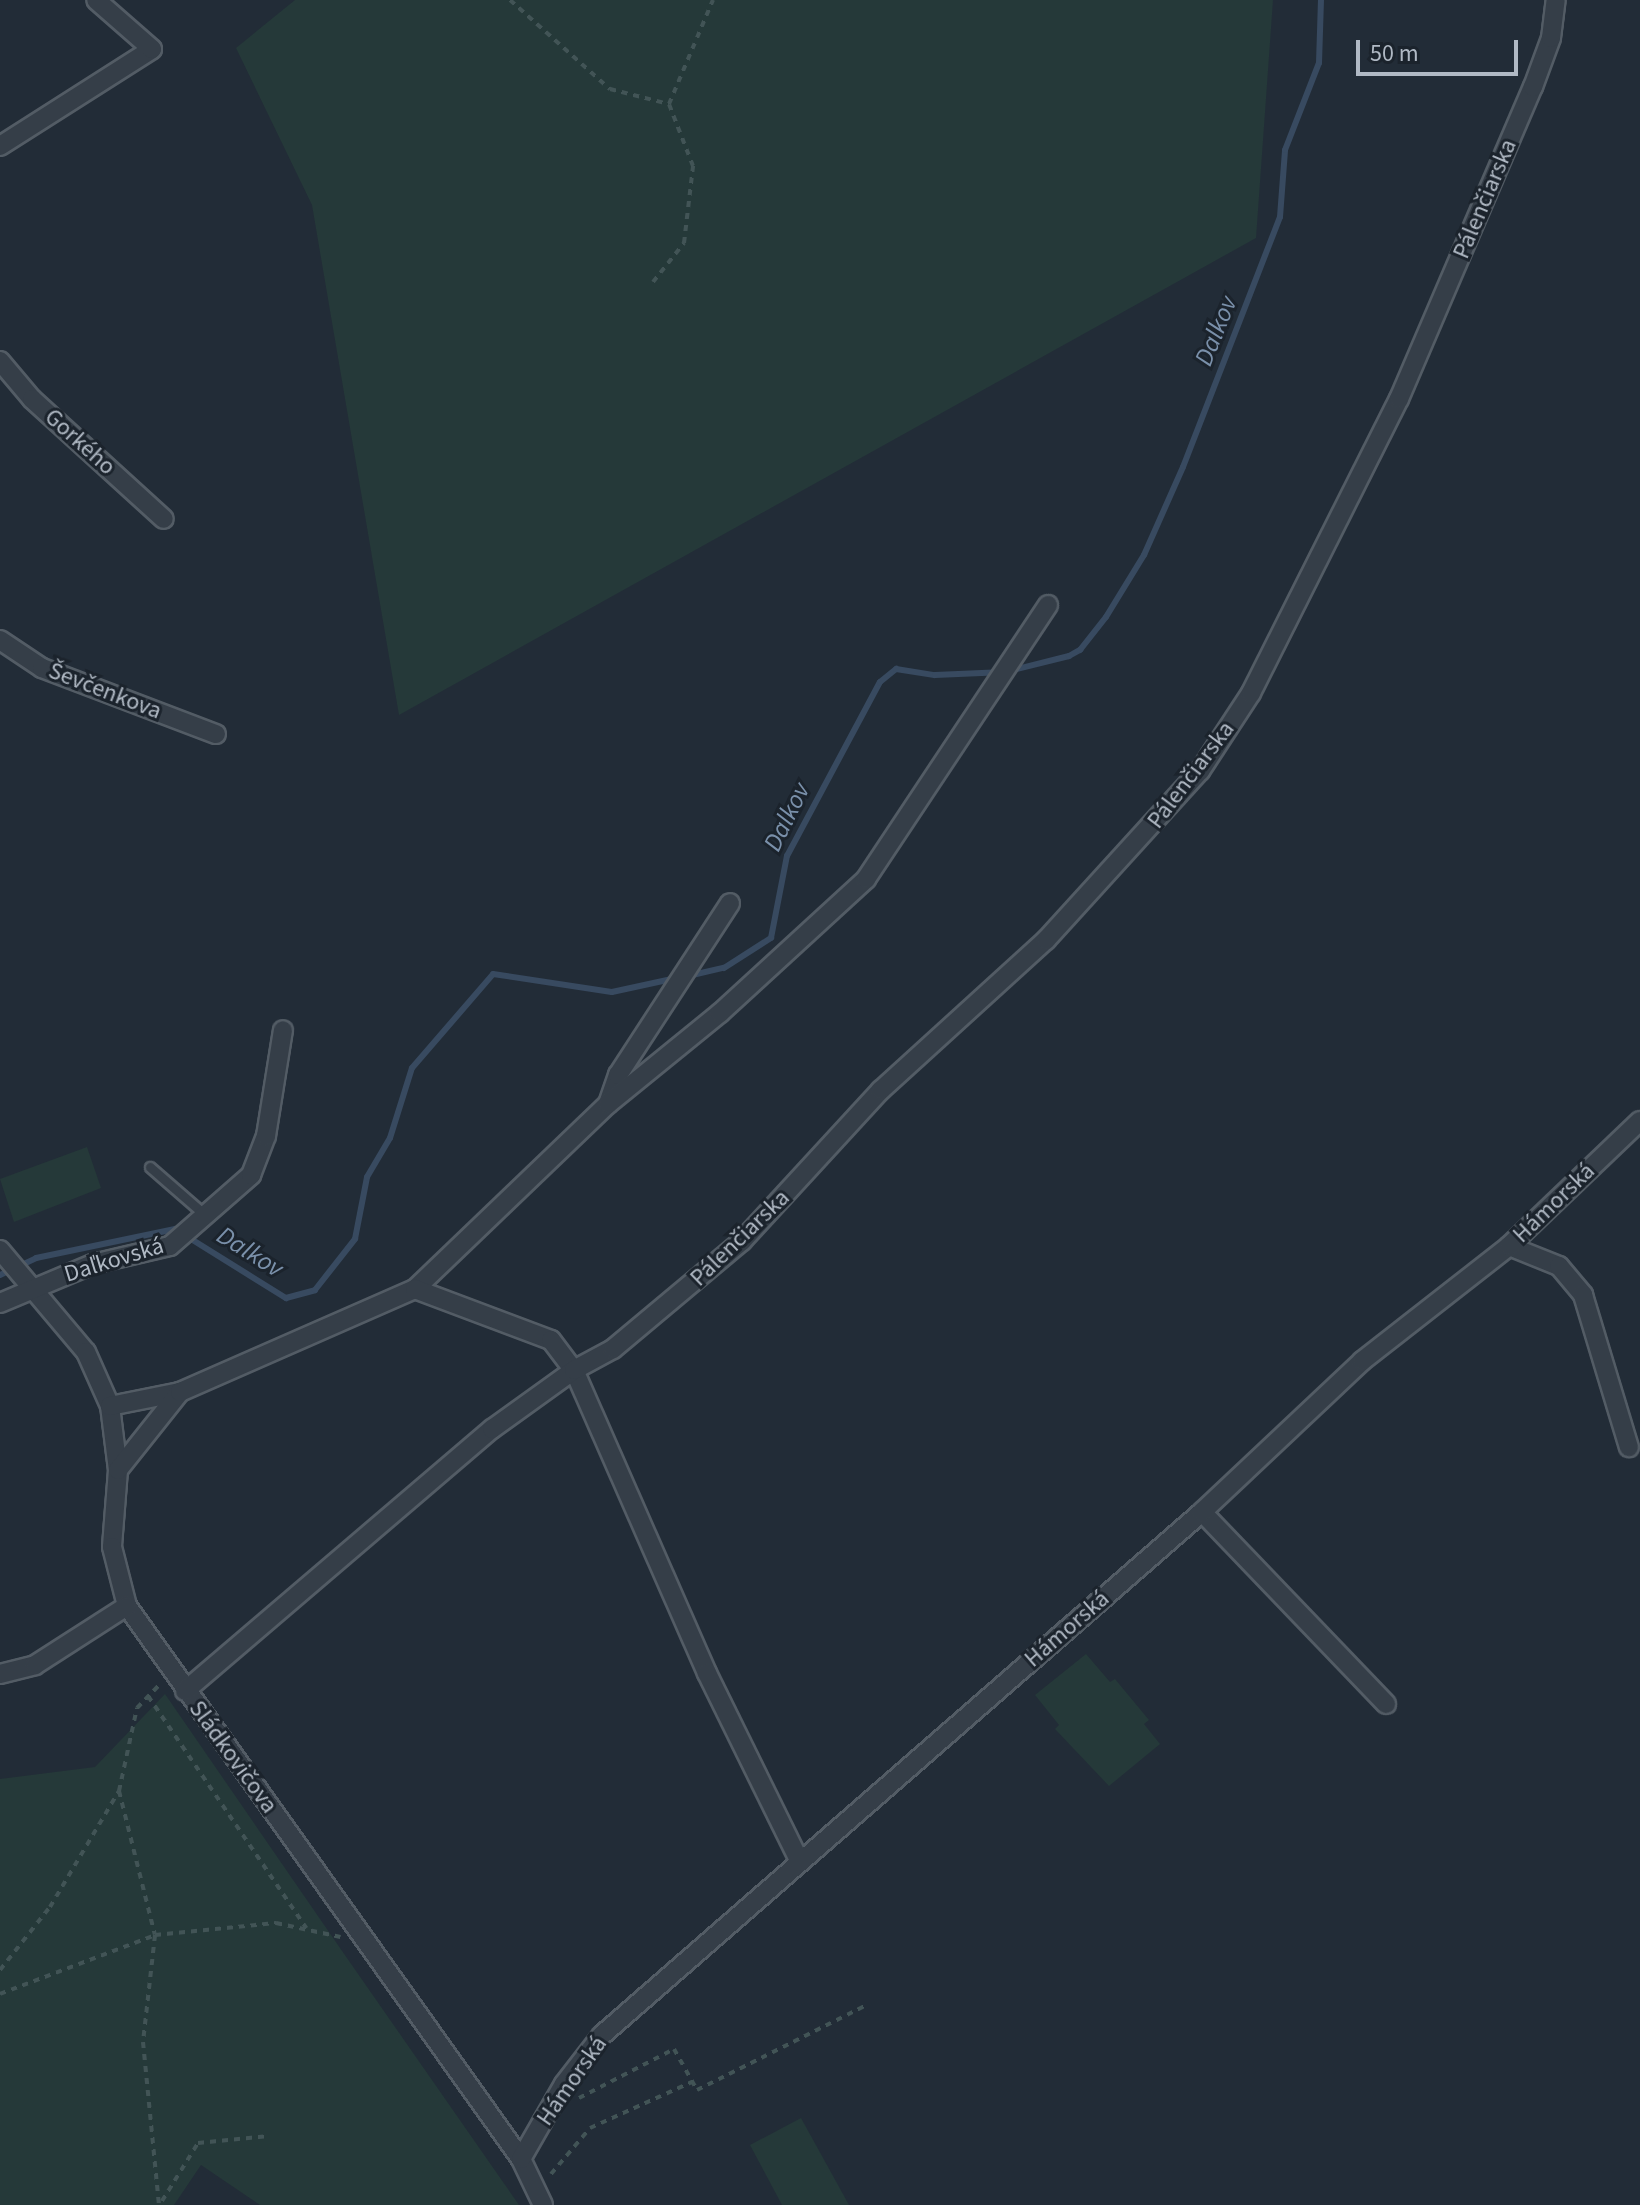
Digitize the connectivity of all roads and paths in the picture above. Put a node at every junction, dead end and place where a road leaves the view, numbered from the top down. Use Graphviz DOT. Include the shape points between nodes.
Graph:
graph roads {
  1 [pos="96,0"];
  2 [pos="510,0"];
  3 [pos="713,0"];
  4 [pos="1556,0"];
  5 [pos="669,104"];
  6 [pos="0,146"];
  7 [pos="653,282"];
  8 [pos="0,361"];
  9 [pos="164,519"];
  10 [pos="1048,605"];
  11 [pos="0,640"];
  12 [pos="216,734"];
  13 [pos="730,903"];
  14 [pos="283,1030"];
  15 [pos="608,1104"];
  16 [pos="1640,1121"];
  17 [pos="150,1167"];
  18 [pos="199,1220"];
  19 [pos="1509,1246"];
  20 [pos="4,1256"];
  21 [pos="25,1283"];
  22 [pos="415,1289"];
  23 [pos="0,1303"];
  24 [pos="574,1370"];
  25 [pos="180,1392"];
  26 [pos="110,1406"];
  27 [pos="1629,1447"];
  28 [pos="118,1470"];
  29 [pos="1202,1512"];
  30 [pos="127,1606"];
  31 [pos="0,1674"];
  32 [pos="163,1681"];
  33 [pos="185,1691"];
  34 [pos="148,1696"];
  35 [pos="1386,1704"];
  36 [pos="119,1791"];
  37 [pos="799,1860"];
  38 [pos="308,1930"];
  39 [pos="155,1935"];
  40 [pos="342,1938"];
  41 [pos="0,1970"];
  42 [pos="0,1994"];
  43 [pos="865,2006"];
  44 [pos="692,2082"];
  45 [pos="576,2099"];
  46 [pos="269,2136"];
  47 [pos="521,2159"];
  48 [pos="545,2178"];
  49 [pos="160,2204"];
  50 [pos="543,2205"];
  1 -- 6 [label="street" via="152,49"];
  2 -- 5 [label="path" via="610,89"];
  3 -- 5 [label="path"];
  4 -- 24 [label="street, Pálenčiarska" via="1551,38 1533,87 1399,399 1251,693 1200,771 1046,940 881,1090 742,1241 613,1349"];
  5 -- 7 [label="path" via="693,166 684,243"];
  8 -- 9 [label="street, Gorkého" via="32,399"];
  10 -- 15 [label="street" via="866,879 720,1013"];
  11 -- 12 [label="street, Ševčenkova" via="42,668"];
  13 -- 15 [label="street" via="618,1075"];
  14 -- 18 [label="street, Daľkovská" via="266,1136 251,1175"];
  15 -- 22 [label="street"];
  16 -- 19 [label="street, Hámorská"];
  17 -- 18 [label="lane"];
  18 -- 21 [label="street, Daľkovská" via="174,1243"];
  19 -- 27 [label="street" via="1559,1266 1583,1295"];
  19 -- 29 [label="street, Hámorská" via="1362,1361"];
  20 -- 21 [label="street, Sládkovičova"];
  21 -- 23 [label="street, Daľkovská"];
  21 -- 26 [label="street, Sládkovičova" via="86,1352"];
  22 -- 24 [label="street" via="551,1340"];
  22 -- 25 [label="street"];
  24 -- 33 [label="street, Pálenčiarska" via="395,1508"];
  24 -- 37 [label="street" via="707,1673"];
  25 -- 26 [label="street"];
  25 -- 28 [label="street"];
  26 -- 28 [label="street, Sládkovičova"];
  28 -- 30 [label="street, Sládkovičova" via="112,1547"];
  29 -- 35 [label="street"];
  29 -- 37 [label="street, Hámorská"];
  30 -- 31 [label="street" via="35,1665"];
  30 -- 33 [label="street, Sládkovičova"];
  32 -- 34 [label="path"];
  33 -- 47 [label="street, Sládkovičova"];
  34 -- 36 [label="path" via="137,1708"];
  34 -- 38 [label="path"];
  36 -- 39 [label="path"];
  36 -- 41 [label="path" via="50,1907"];
  37 -- 47 [label="street, Hámorská" via="602,2035 564,2084"];
  38 -- 39 [label="path" via="276,1923"];
  38 -- 40 [label="path"];
  39 -- 42 [label="path"];
  39 -- 49 [label="path" via="143,2042"];
  43 -- 44 [label="path" via="697,2090"];
  44 -- 45 [label="path" via="674,2049"];
  44 -- 48 [label="path" via="590,2128 571,2145 560,2168"];
  46 -- 49 [label="path" via="198,2143"];
  47 -- 50 [label="street, Sládkovičova"];
}
